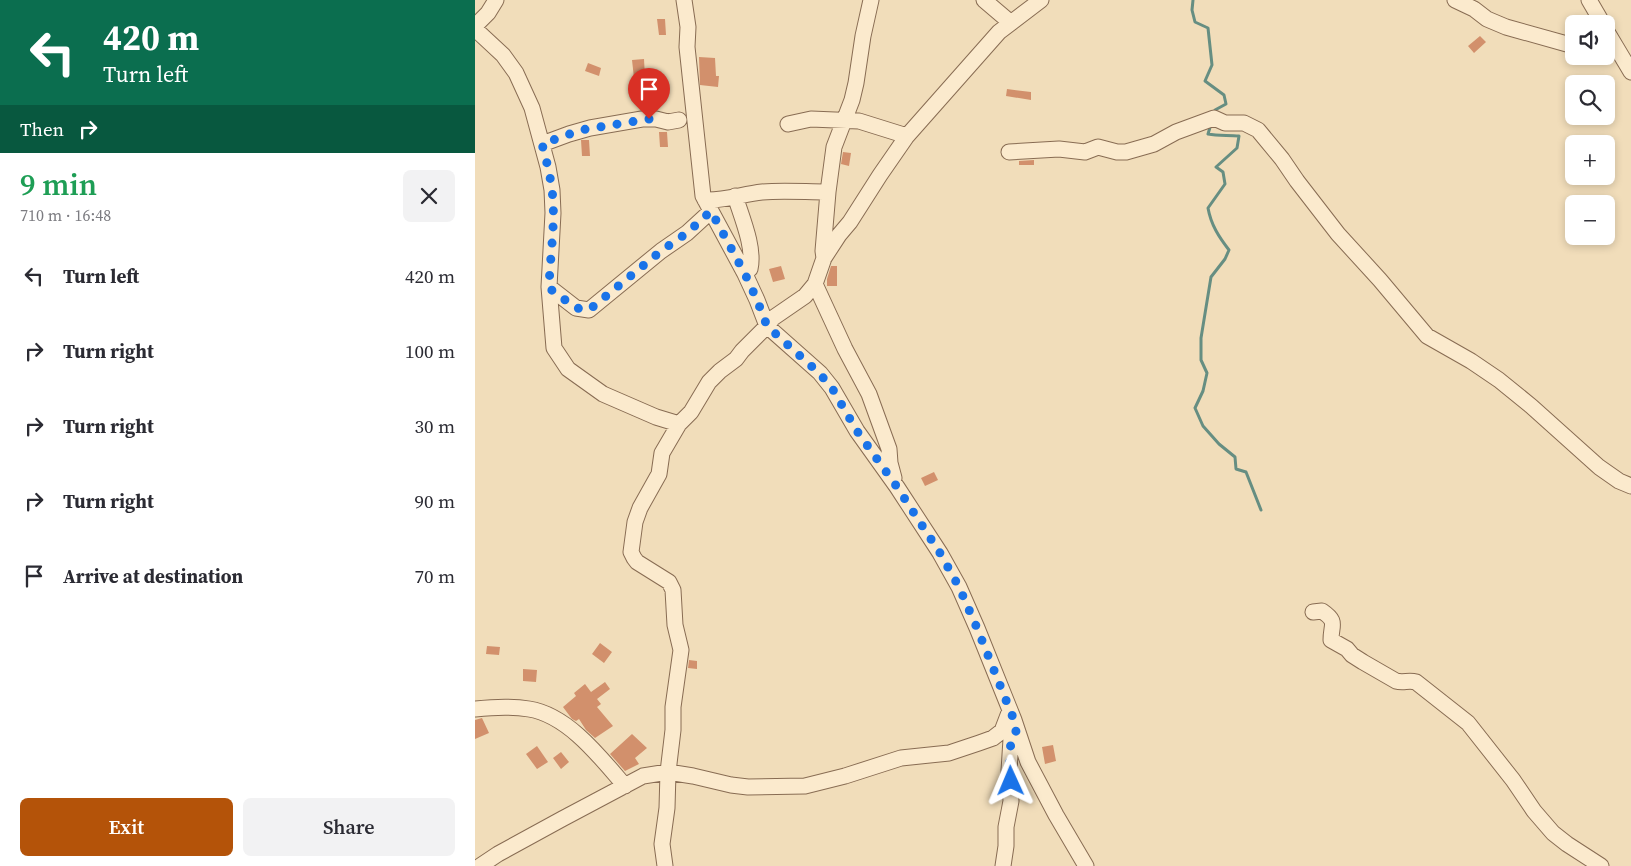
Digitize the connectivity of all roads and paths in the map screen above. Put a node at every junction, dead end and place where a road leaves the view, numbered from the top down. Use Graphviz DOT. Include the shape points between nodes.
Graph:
graph roads {
  1 [pos="496,0"];
  2 [pos="684,0"];
  3 [pos="871,0"];
  4 [pos="984,0"];
  5 [pos="1041,0"];
  6 [pos="1455,0"];
  7 [pos="1589,0"];
  8 [pos="1475,4"];
  9 [pos="1598,15"];
  10 [pos="1011,23"];
  11 [pos="475,27"];
  12 [pos="1565,43"];
  13 [pos="1615,55"];
  14 [pos="1631,72"];
  15 [pos="679,120"];
  16 [pos="843,120"];
  17 [pos="788,124"];
  18 [pos="907,136"];
  19 [pos="542,144"];
  20 [pos="1009,152"];
  21 [pos="828,192"];
  22 [pos="735,196"];
  23 [pos="708,205"];
  24 [pos="824,258"];
  25 [pos="750,270"];
  26 [pos="815,284"];
  27 [pos="549,288"];
  28 [pos="767,326"];
  29 [pos="679,424"];
  30 [pos="1631,486"];
  31 [pos="897,487"];
  32 [pos="1313,612"];
  33 [pos="475,709"];
  34 [pos="1009,710"];
  35 [pos="1016,731"];
  36 [pos="668,772"];
  37 [pos="625,786"];
  38 [pos="480,866"];
  39 [pos="665,866"];
  40 [pos="1003,866"];
  41 [pos="1086,866"];
  42 [pos="1601,866"];
  1 -- 11 [label="street"];
  2 -- 23 [label="street" via="703,196"];
  3 -- 16 [label="street" via="856,83"];
  4 -- 10 [label="street"];
  5 -- 10 [label="street"];
  6 -- 8 [label="street"];
  7 -- 9 [label="street"];
  8 -- 12 [label="street" via="1487,19"];
  10 -- 18 [label="street" via="984,47"];
  11 -- 19 [label="street" via="503,55 515,73 532,108"];
  13 -- 14 [label="street"];
  15 -- 19 [label="street" via="642,119 590,128"];
  16 -- 17 [label="street" via="811,119"];
  16 -- 18 [label="street" via="859,121"];
  16 -- 21 [label="street" via="834,147"];
  18 -- 24 [label="street"];
  19 -- 27 [label="street" via="552,190"];
  20 -- 30 [label="street" via="1052,149 1085,152 1098,148 1126,152 1154,144 1214,118 1225,123 1244,123 1258,130 1334,228 1427,336 1499,380 1599,467"];
  21 -- 22 [label="street" via="764,192"];
  21 -- 24 [label="street"];
  22 -- 23 [label="street"];
  22 -- 25 [label="street" via="751,249"];
  23 -- 27 [label="street" via="687,233 589,310 576,308"];
  23 -- 28 [label="street" via="745,274"];
  24 -- 26 [label="street"];
  26 -- 28 [label="street"];
  26 -- 31 [label="street" via="869,394 889,449"];
  27 -- 29 [label="street" via="554,348 568,369 603,394"];
  28 -- 29 [label="street" via="709,382 691,412"];
  28 -- 31 [label="street" via="832,388 857,431"];
  29 -- 36 [label="street" via="662,453 659,474 640,508 631,552 637,562 669,582 673,590 681,660 673,707"];
  31 -- 34 [label="street" via="959,587"];
  32 -- 42 [label="street" via="1323,611 1332,619 1331,640 1396,681 1416,682 1468,723 1553,833"];
  33 -- 37 [label="street" via="531,709 553,718 582,739"];
  34 -- 35 [label="street"];
  34 -- 36 [label="street" via="1002,731 993,738 949,753 901,758 805,786 749,787"];
  35 -- 40 [label="street" via="1011,739 1011,801"];
  35 -- 41 [label="street" via="1028,762"];
  36 -- 37 [label="street" via="643,776"];
  36 -- 39 [label="street" via="662,844"];
  37 -- 38 [label="street"];
}
